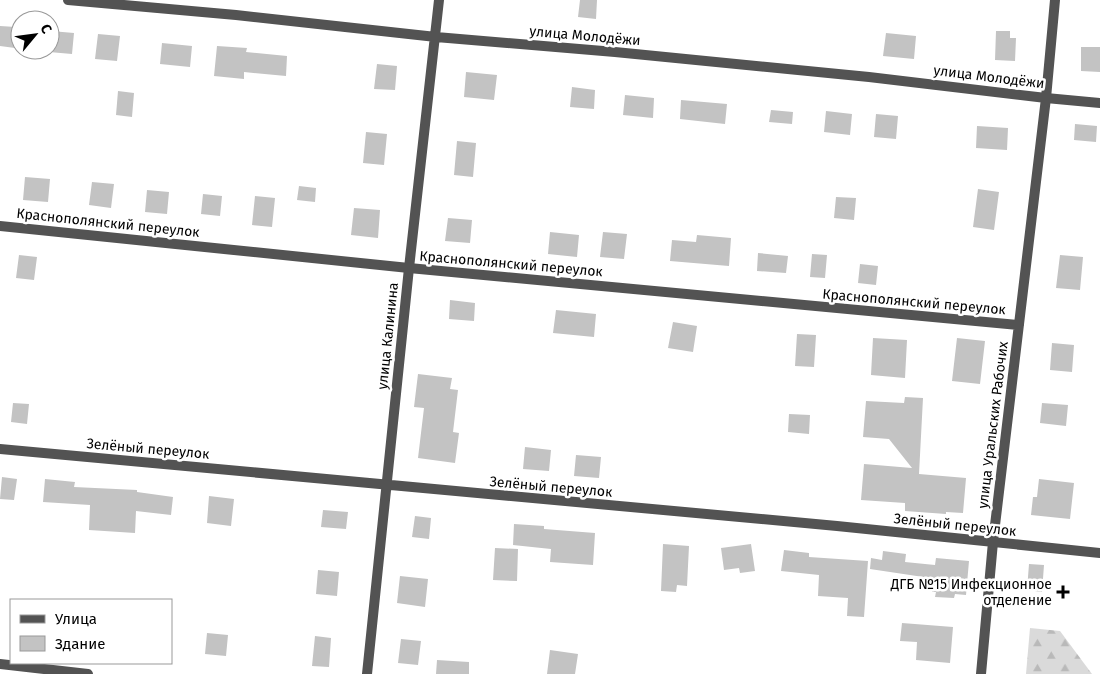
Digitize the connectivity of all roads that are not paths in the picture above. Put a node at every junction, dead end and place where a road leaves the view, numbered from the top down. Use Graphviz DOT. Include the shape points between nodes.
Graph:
graph roads {
  1 [pos="68,0"];
  2 [pos="439,0"];
  3 [pos="1054,0"];
  4 [pos="436,37"];
  5 [pos="1046,98"];
  6 [pos="1100,103"];
  7 [pos="0,226"];
  8 [pos="409,268"];
  9 [pos="1019,325"];
  10 [pos="0,449"];
  11 [pos="387,486"];
  12 [pos="993,542"];
  13 [pos="1100,553"];
  14 [pos="0,664"];
  15 [pos="88,674"];
  16 [pos="367,674"];
  17 [pos="981,674"];
  1 -- 4 [label="street, улица Молодёжи"];
  2 -- 4 [label="street, улица Калинина"];
  3 -- 5 [label="street, улица Уральских Рабочих"];
  4 -- 5 [label="street, улица Молодёжи" via="869,76"];
  4 -- 8 [label="street, улица Калинина"];
  5 -- 6 [label="street, улица Молодёжи"];
  5 -- 9 [label="street, улица Уральских Рабочих"];
  7 -- 8 [label="street, Краснополянский переулок"];
  8 -- 9 [label="street, Краснополянский переулок"];
  8 -- 11 [label="street, улица Калинина"];
  9 -- 12 [label="street, улица Уральских Рабочих"];
  10 -- 11 [label="street, Зелёный переулок"];
  11 -- 12 [label="street, Зелёный переулок"];
  11 -- 16 [label="street, улица Калинина"];
  12 -- 13 [label="street, Зелёный переулок"];
  12 -- 17 [label="street, улица Уральских Рабочих"];
  14 -- 15 [label="street"];
}
